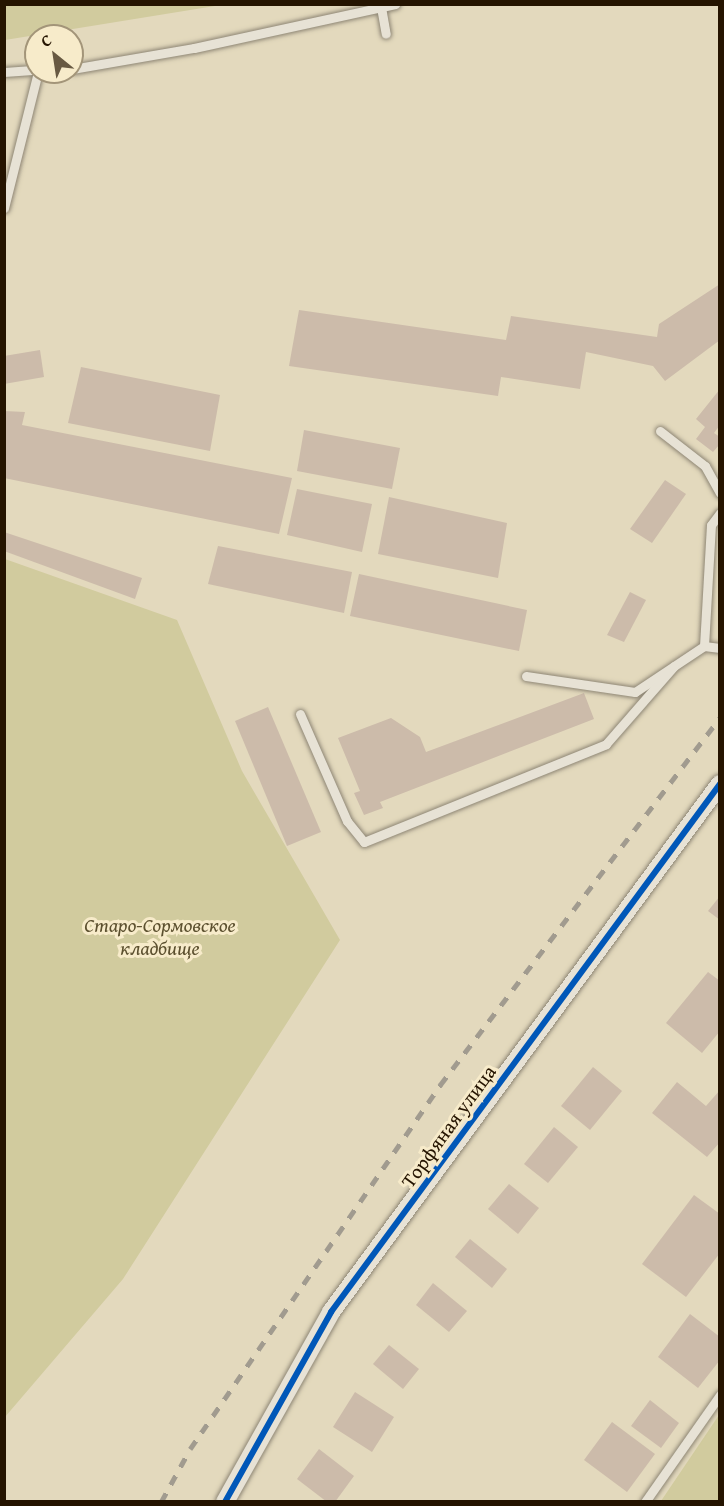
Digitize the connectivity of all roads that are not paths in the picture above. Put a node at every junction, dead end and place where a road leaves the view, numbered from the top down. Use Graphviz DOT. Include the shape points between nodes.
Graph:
graph roads {
  1 [pos="395,4"];
  2 [pos="381,8"];
  3 [pos="386,34"];
  4 [pos="84,67"];
  5 [pos="24,71"];
  6 [pos="4,72"];
  7 [pos="34,84"];
  8 [pos="4,208"];
  9 [pos="660,431"];
  10 [pos="720,493"];
  11 [pos="720,513"];
  12 [pos="704,646"];
  13 [pos="720,648"];
  14 [pos="674,666"];
  15 [pos="526,676"];
  16 [pos="300,714"];
  17 [pos="720,784"];
  18 [pos="720,1395"];
  19 [pos="225,1502"];
  20 [pos="645,1502"];
  1 -- 2 [label="lane"];
  2 -- 3 [label="lane"];
  2 -- 4 [label="lane" via="195,48"];
  5 -- 6 [label="lane"];
  7 -- 8 [label="lane"];
  9 -- 10 [label="lane" via="705,466"];
  11 -- 12 [label="lane" via="711,525"];
  12 -- 13 [label="lane"];
  12 -- 14 [label="lane"];
  14 -- 15 [label="lane" via="635,692"];
  14 -- 16 [label="lane" via="606,744 364,842 347,821"];
  17 -- 19 [label="street, Торфяная улица" via="331,1311"];
  18 -- 20 [label="lane"];
}
